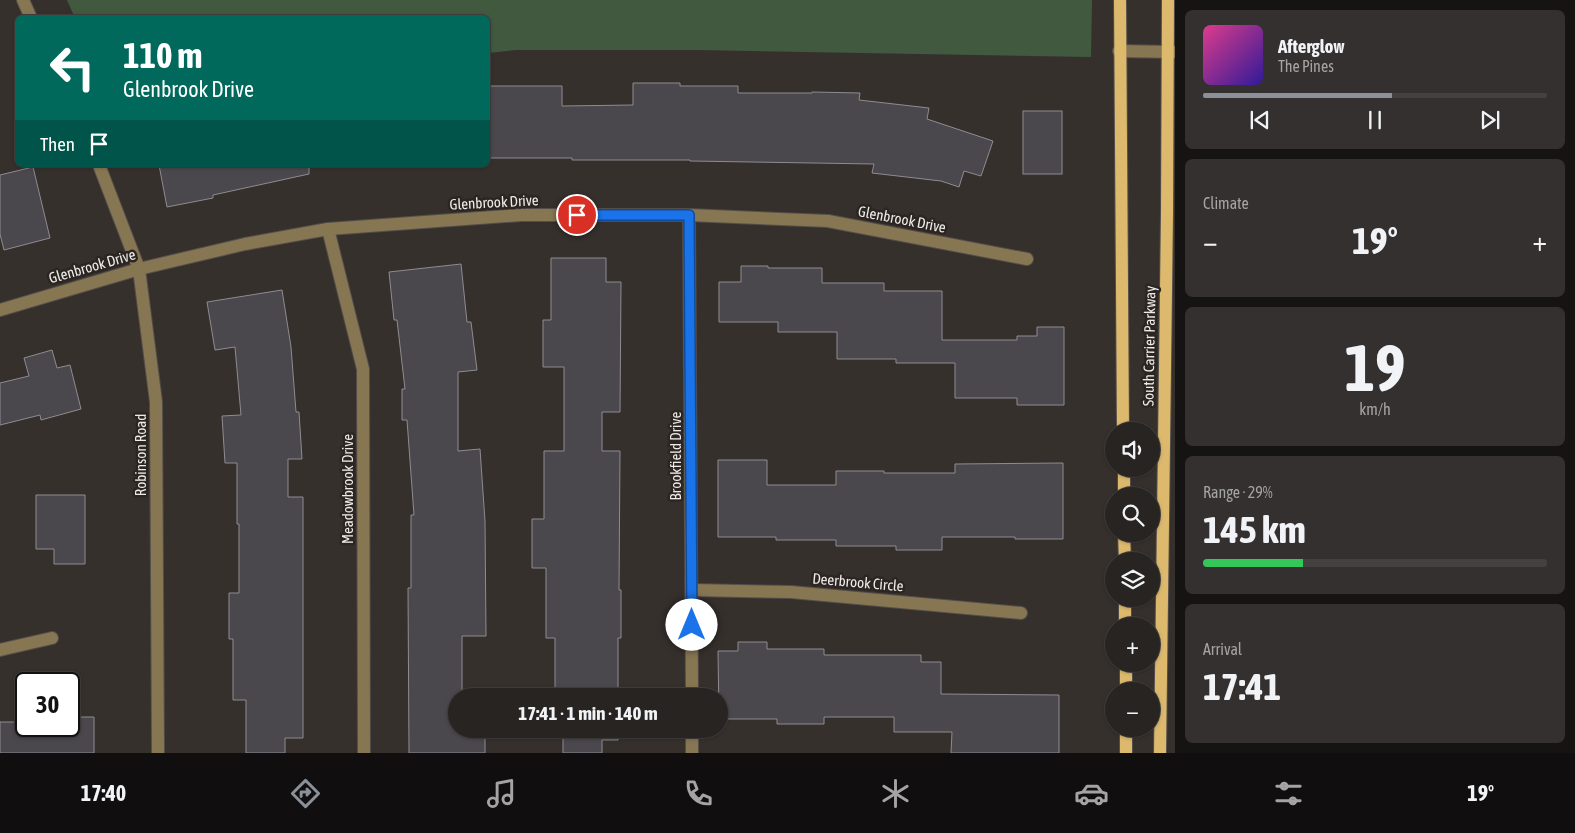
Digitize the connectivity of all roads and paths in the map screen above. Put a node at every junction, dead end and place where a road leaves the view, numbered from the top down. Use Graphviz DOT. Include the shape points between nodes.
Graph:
graph roads {
  1 [pos="23,0"];
  2 [pos="1120,0"];
  3 [pos="1168,0"];
  4 [pos="30,15"];
  5 [pos="1120,51"];
  6 [pos="1171,52"];
  7 [pos="100,167"];
  8 [pos="1171,212"];
  9 [pos="689,215"];
  10 [pos="328,229"];
  11 [pos="1027,259"];
  12 [pos="139,269"];
  13 [pos="0,310"];
  14 [pos="1123,422"];
  15 [pos="692,590"];
  16 [pos="1021,613"];
  17 [pos="52,638"];
  18 [pos="0,650"];
  19 [pos="692,688"];
  20 [pos="1126,737"];
  21 [pos="692,738"];
  22 [pos="158,753"];
  23 [pos="364,753"];
  24 [pos="692,753"];
  25 [pos="1126,753"];
  26 [pos="1160,753"];
  1 -- 4 [label="street"];
  2 -- 5 [label="main road, South Carrier Parkway"];
  3 -- 6 [label="main road, South Carrier Parkway"];
  5 -- 6 [label="street"];
  5 -- 14 [label="main road, South Carrier Parkway"];
  6 -- 8 [label="main road, South Carrier Parkway"];
  7 -- 12 [label="street, Robinson Road"];
  8 -- 26 [label="main road, South Carrier Parkway"];
  9 -- 10 [label="street, Glenbrook Drive" via="521,215"];
  9 -- 11 [label="street, Glenbrook Drive" via="828,221"];
  9 -- 15 [label="street, Brookfield Drive"];
  10 -- 12 [label="street, Glenbrook Drive" via="245,244"];
  10 -- 23 [label="street, Meadowbrook Drive" via="363,369"];
  12 -- 13 [label="street, Glenbrook Drive"];
  12 -- 22 [label="street, Robinson Road" via="156,402"];
  15 -- 16 [label="street, Deerbrook Circle" via="792,592"];
  15 -- 19 [label="street, Brookfield Drive"];
  17 -- 18 [label="street"];
  20 -- 25 [label="main road"];
  21 -- 24 [label="street"];
}
